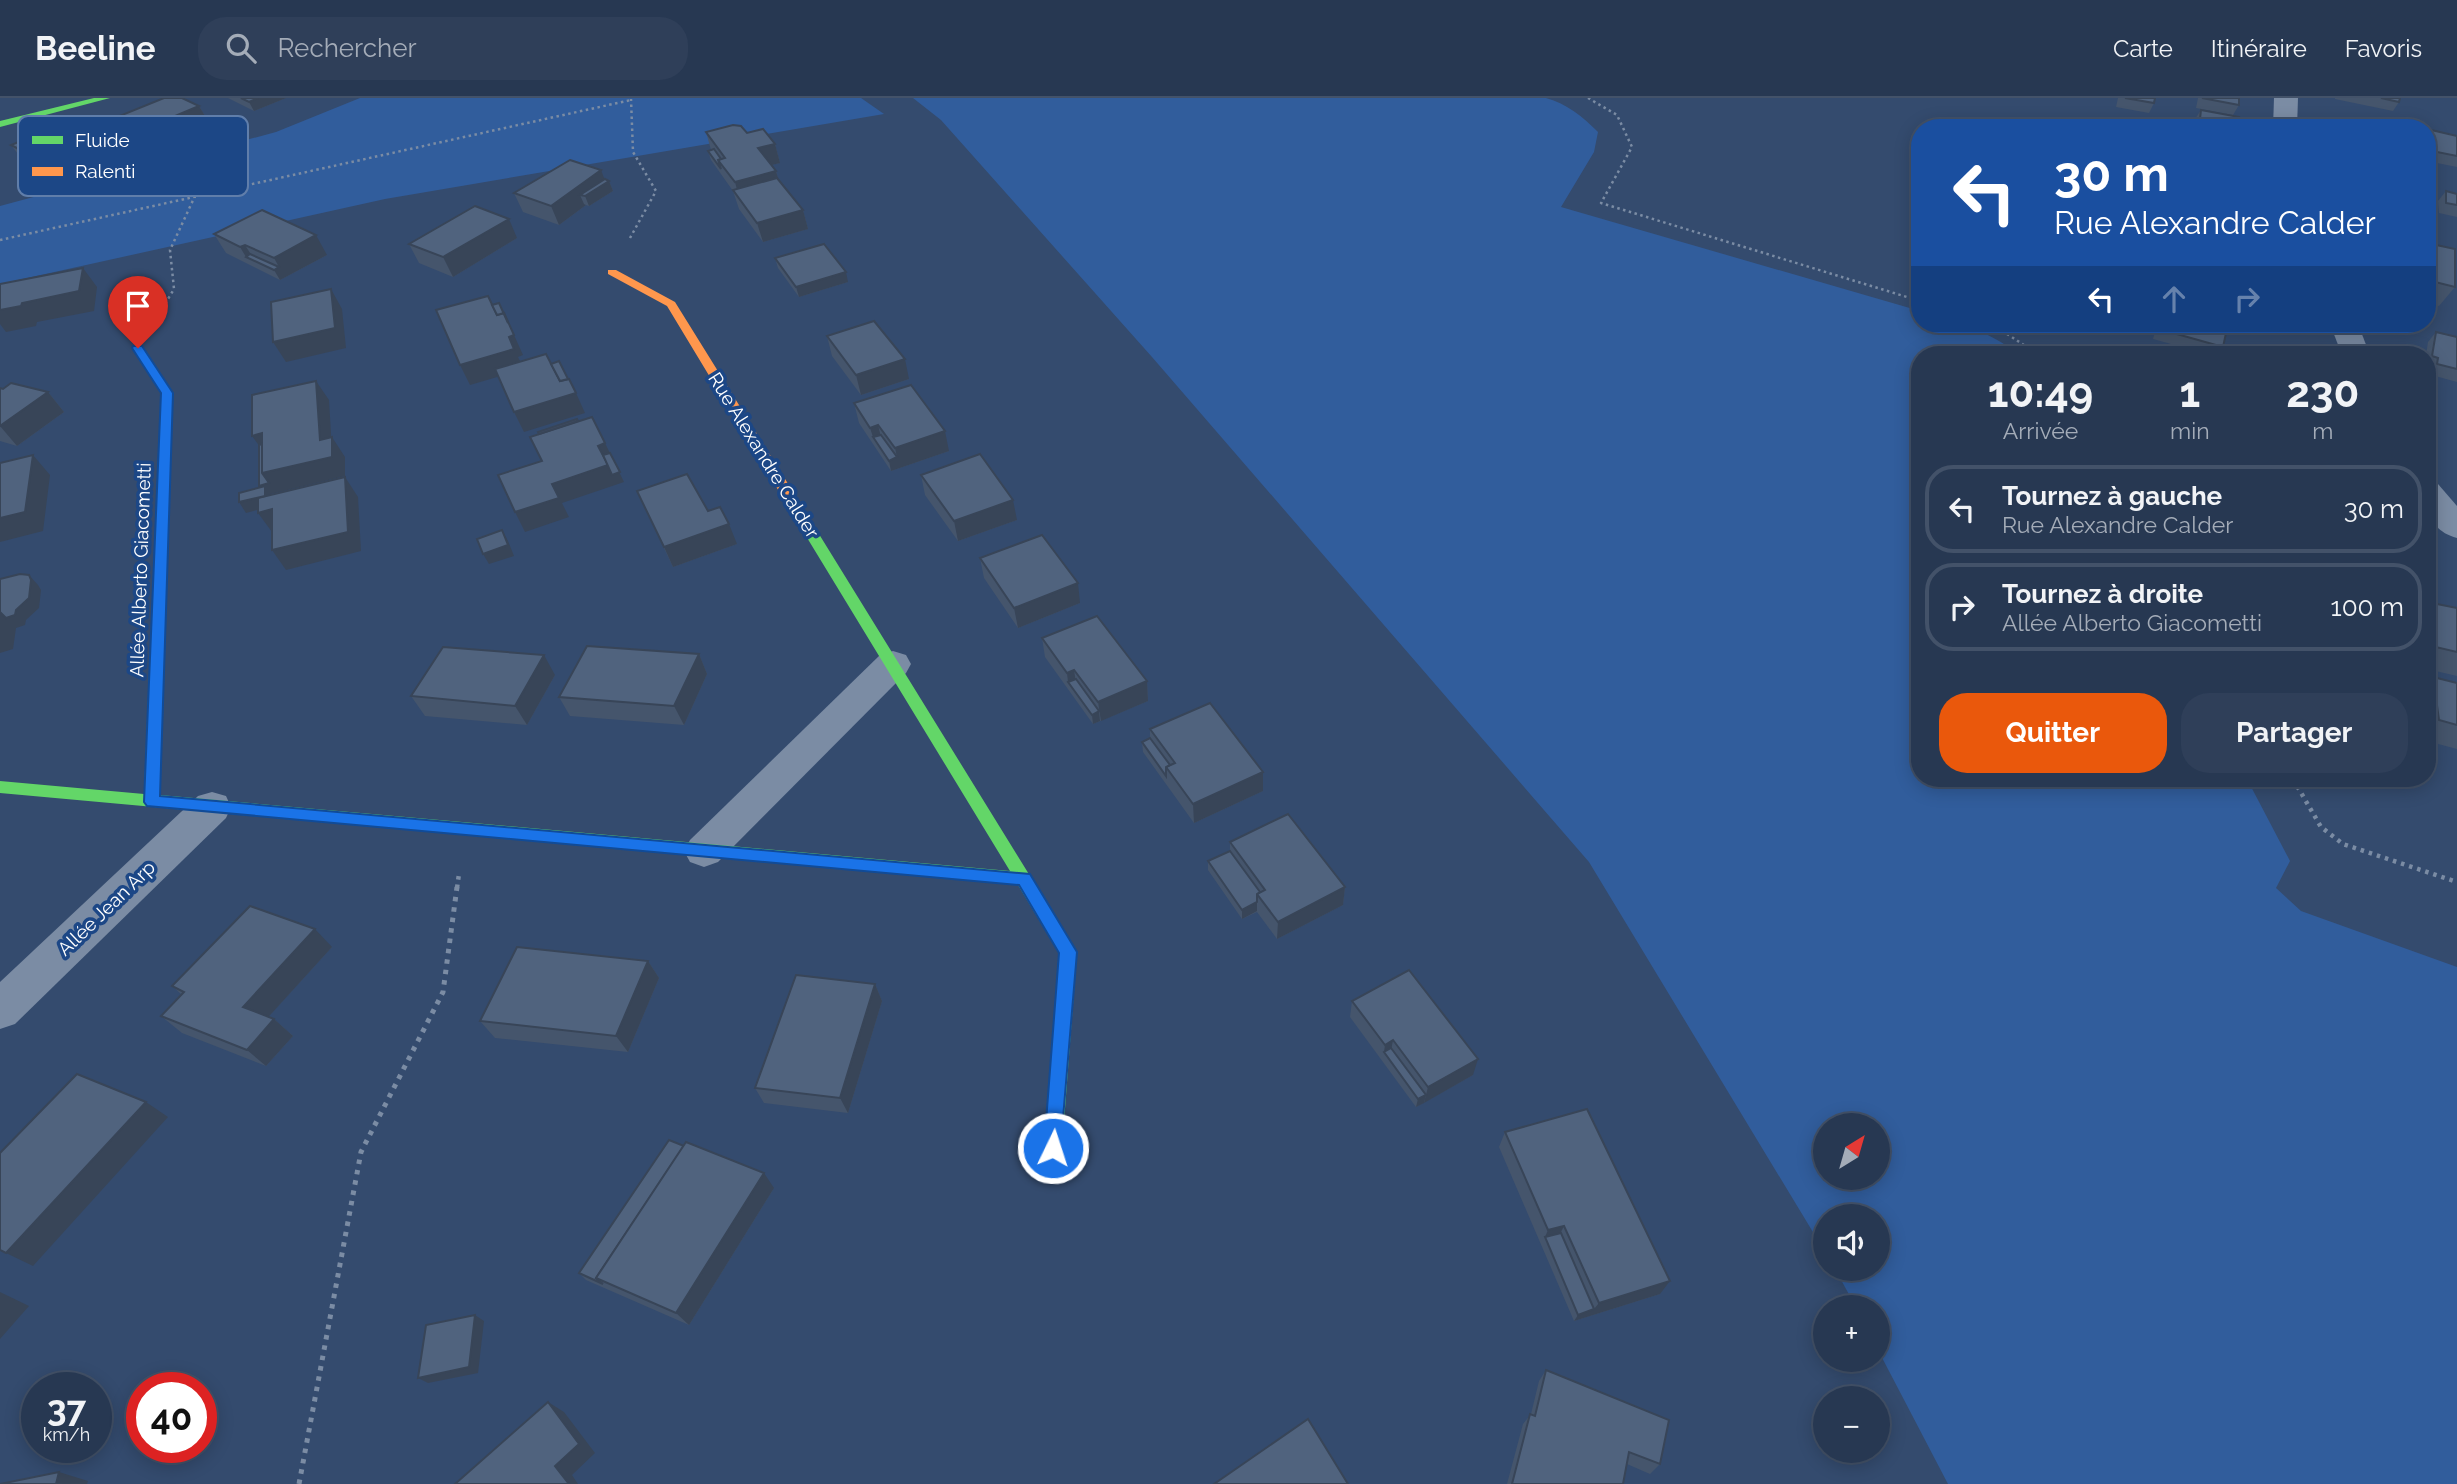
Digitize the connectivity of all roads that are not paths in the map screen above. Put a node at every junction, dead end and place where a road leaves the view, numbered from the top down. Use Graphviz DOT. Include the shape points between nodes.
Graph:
graph roads {
  1 [pos="106,98"];
  2 [pos="2286,98"];
  3 [pos="33,116"];
  4 [pos="2285,119"];
  5 [pos="18,120"];
  6 [pos="0,124"];
  7 [pos="612,272"];
  8 [pos="138,348"];
  9 [pos="2436,502"];
  10 [pos="2457,527"];
  11 [pos="893,664"];
  12 [pos="0,787"];
  13 [pos="152,802"];
  14 [pos="212,807"];
  15 [pos="704,851"];
  16 [pos="1024,878"];
  17 [pos="0,1010"];
  18 [pos="1053,1148"];
  1 -- 3 [label="street"];
  2 -- 4 [label="street"];
  5 -- 6 [label="street"];
  7 -- 11 [label="street, Rue Alexandre Calder" via="671,304"];
  8 -- 13 [label="street, Allée Alberto Giacometti" via="167,393"];
  9 -- 10 [label="street"];
  11 -- 15 [label="street"];
  11 -- 16 [label="street, Rue Alexandre Calder"];
  12 -- 13 [label="street"];
  13 -- 14 [label="street"];
  14 -- 15 [label="street"];
  14 -- 17 [label="street, Allée Jean Arp"];
  15 -- 16 [label="street"];
  16 -- 18 [label="street, Rue Alexandre Calder" via="1068,952"];
}
